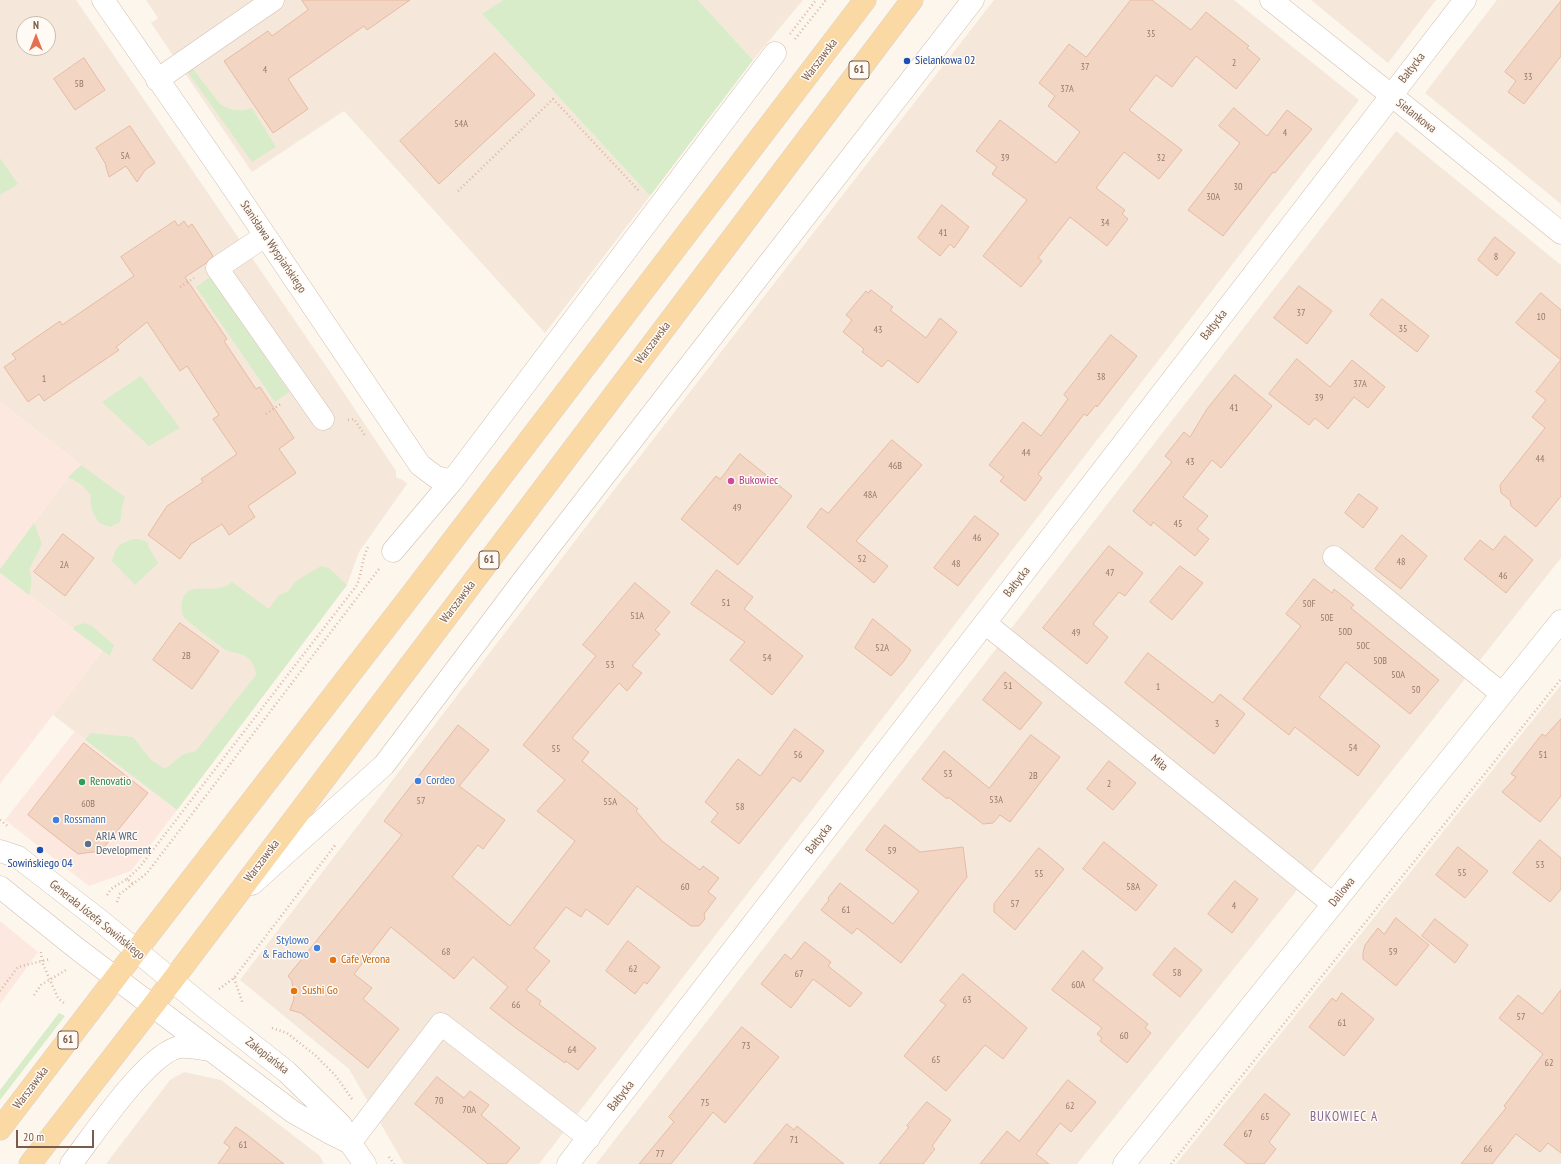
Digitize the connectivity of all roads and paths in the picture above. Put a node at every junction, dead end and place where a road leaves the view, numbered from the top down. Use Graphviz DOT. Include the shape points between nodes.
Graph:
graph roads {
  1 [pos="103,0"];
  2 [pos="272,0"];
  3 [pos="816,0"];
  4 [pos="865,0"];
  5 [pos="912,0"];
  6 [pos="973,0"];
  7 [pos="1271,0"];
  8 [pos="1465,0"];
  9 [pos="775,53"];
  10 [pos="157,80"];
  11 [pos="1390,96"];
  12 [pos="458,191"];
  13 [pos="642,194"];
  14 [pos="1561,233"];
  15 [pos="266,236"];
  16 [pos="323,419"];
  17 [pos="452,481"];
  18 [pos="368,546"];
  19 [pos="393,551"];
  20 [pos="1334,557"];
  21 [pos="1561,621"];
  22 [pos="985,623"];
  23 [pos="1561,679"];
  24 [pos="1502,694"];
  25 [pos="0,851"];
  26 [pos="127,879"];
  27 [pos="133,884"];
  28 [pos="0,888"];
  29 [pos="103,899"];
  30 [pos="229,904"];
  31 [pos="1333,904"];
  32 [pos="102,922"];
  33 [pos="80,951"];
  34 [pos="136,951"];
  35 [pos="53,959"];
  36 [pos="42,962"];
  37 [pos="115,978"];
  38 [pos="234,978"];
  39 [pos="50,979"];
  40 [pos="172,981"];
  41 [pos="0,991"];
  42 [pos="214,993"];
  43 [pos="34,995"];
  44 [pos="66,1005"];
  45 [pos="153,1006"];
  46 [pos="211,1050"];
  47 [pos="0,1129"];
  48 [pos="589,1138"];
  49 [pos="350,1143"];
  50 [pos="30,1164"];
  51 [pos="70,1164"];
  52 [pos="365,1164"];
  53 [pos="568,1164"];
  54 [pos="1124,1164"];
  55 [pos="1171,1164"];
  1 -- 10 [label="street, Stanisława Wyspiańskiego"];
  2 -- 10 [label="street"];
  3 -- 9 [label="path"];
  4 -- 34 [label="main road, Warszawska / 61" via="408,600"];
  5 -- 30 [label="main road, Warszawska / 61"];
  6 -- 30 [label="street" via="525,578 384,765"];
  7 -- 11 [label="street, Sielankowa"];
  8 -- 11 [label="street, Bałtycka"];
  9 -- 17 [label="street"];
  10 -- 15 [label="street, Stanisława Wyspiańskiego"];
  11 -- 14 [label="street, Sielankowa"];
  11 -- 22 [label="street, Bałtycka"];
  12 -- 13 [label="path" via="554,99"];
  15 -- 16 [label="street" via="217,268"];
  15 -- 17 [label="street, Stanisława Wyspiańskiego" via="420,465 436,477"];
  17 -- 19 [label="street"];
  18 -- 26 [label="path" via="357,585 139,868"];
  19 -- 27 [label="path" via="146,873"];
  20 -- 24 [label="street"];
  21 -- 24 [label="street, Daliowa"];
  22 -- 31 [label="street, Miła"];
  22 -- 48 [label="street, Bałtycka"];
  23 -- 55 [label="path"];
  24 -- 31 [label="street, Daliowa"];
  25 -- 32 [label="street, Generała Józefa Sowińskiego" via="18,857"];
  26 -- 27 [label="path"];
  26 -- 29 [label="path" via="111,889"];
  27 -- 32 [label="path" via="120,894"];
  28 -- 33 [label="street"];
  30 -- 40 [label="main road, Warszawska / 61"];
  31 -- 54 [label="street, Daliowa"];
  32 -- 34 [label="street, Generała Józefa Sowińskiego"];
  33 -- 37 [label="street"];
  33 -- 39 [label="path" via="64,971"];
  34 -- 37 [label="main road, Warszawska / 61"];
  34 -- 40 [label="street, Generała Józefa Sowińskiego"];
  35 -- 36 [label="path"];
  36 -- 39 [label="path"];
  36 -- 41 [label="path" via="18,967"];
  37 -- 45 [label="street"];
  37 -- 47 [label="main road, Warszawska / 61"];
  38 -- 42 [label="path"];
  39 -- 43 [label="path" via="41,985"];
  39 -- 44 [label="path" via="58,998"];
  40 -- 45 [label="main road, Warszawska / 61"];
  40 -- 49 [label="street, Zakopiańska" via="287,1072 341,1125"];
  45 -- 46 [label="street, Zakopiańska"];
  45 -- 50 [label="main road, Warszawska / 61"];
  46 -- 49 [label="street, Zakopiańska" via="293,1112"];
  46 -- 51 [label="street" via="180,1047 163,1055 138,1076"];
  48 -- 49 [label="street" via="441,1024"];
  48 -- 53 [label="street, Bałtycka"];
  49 -- 52 [label="street, Zakopiańska"];
}
